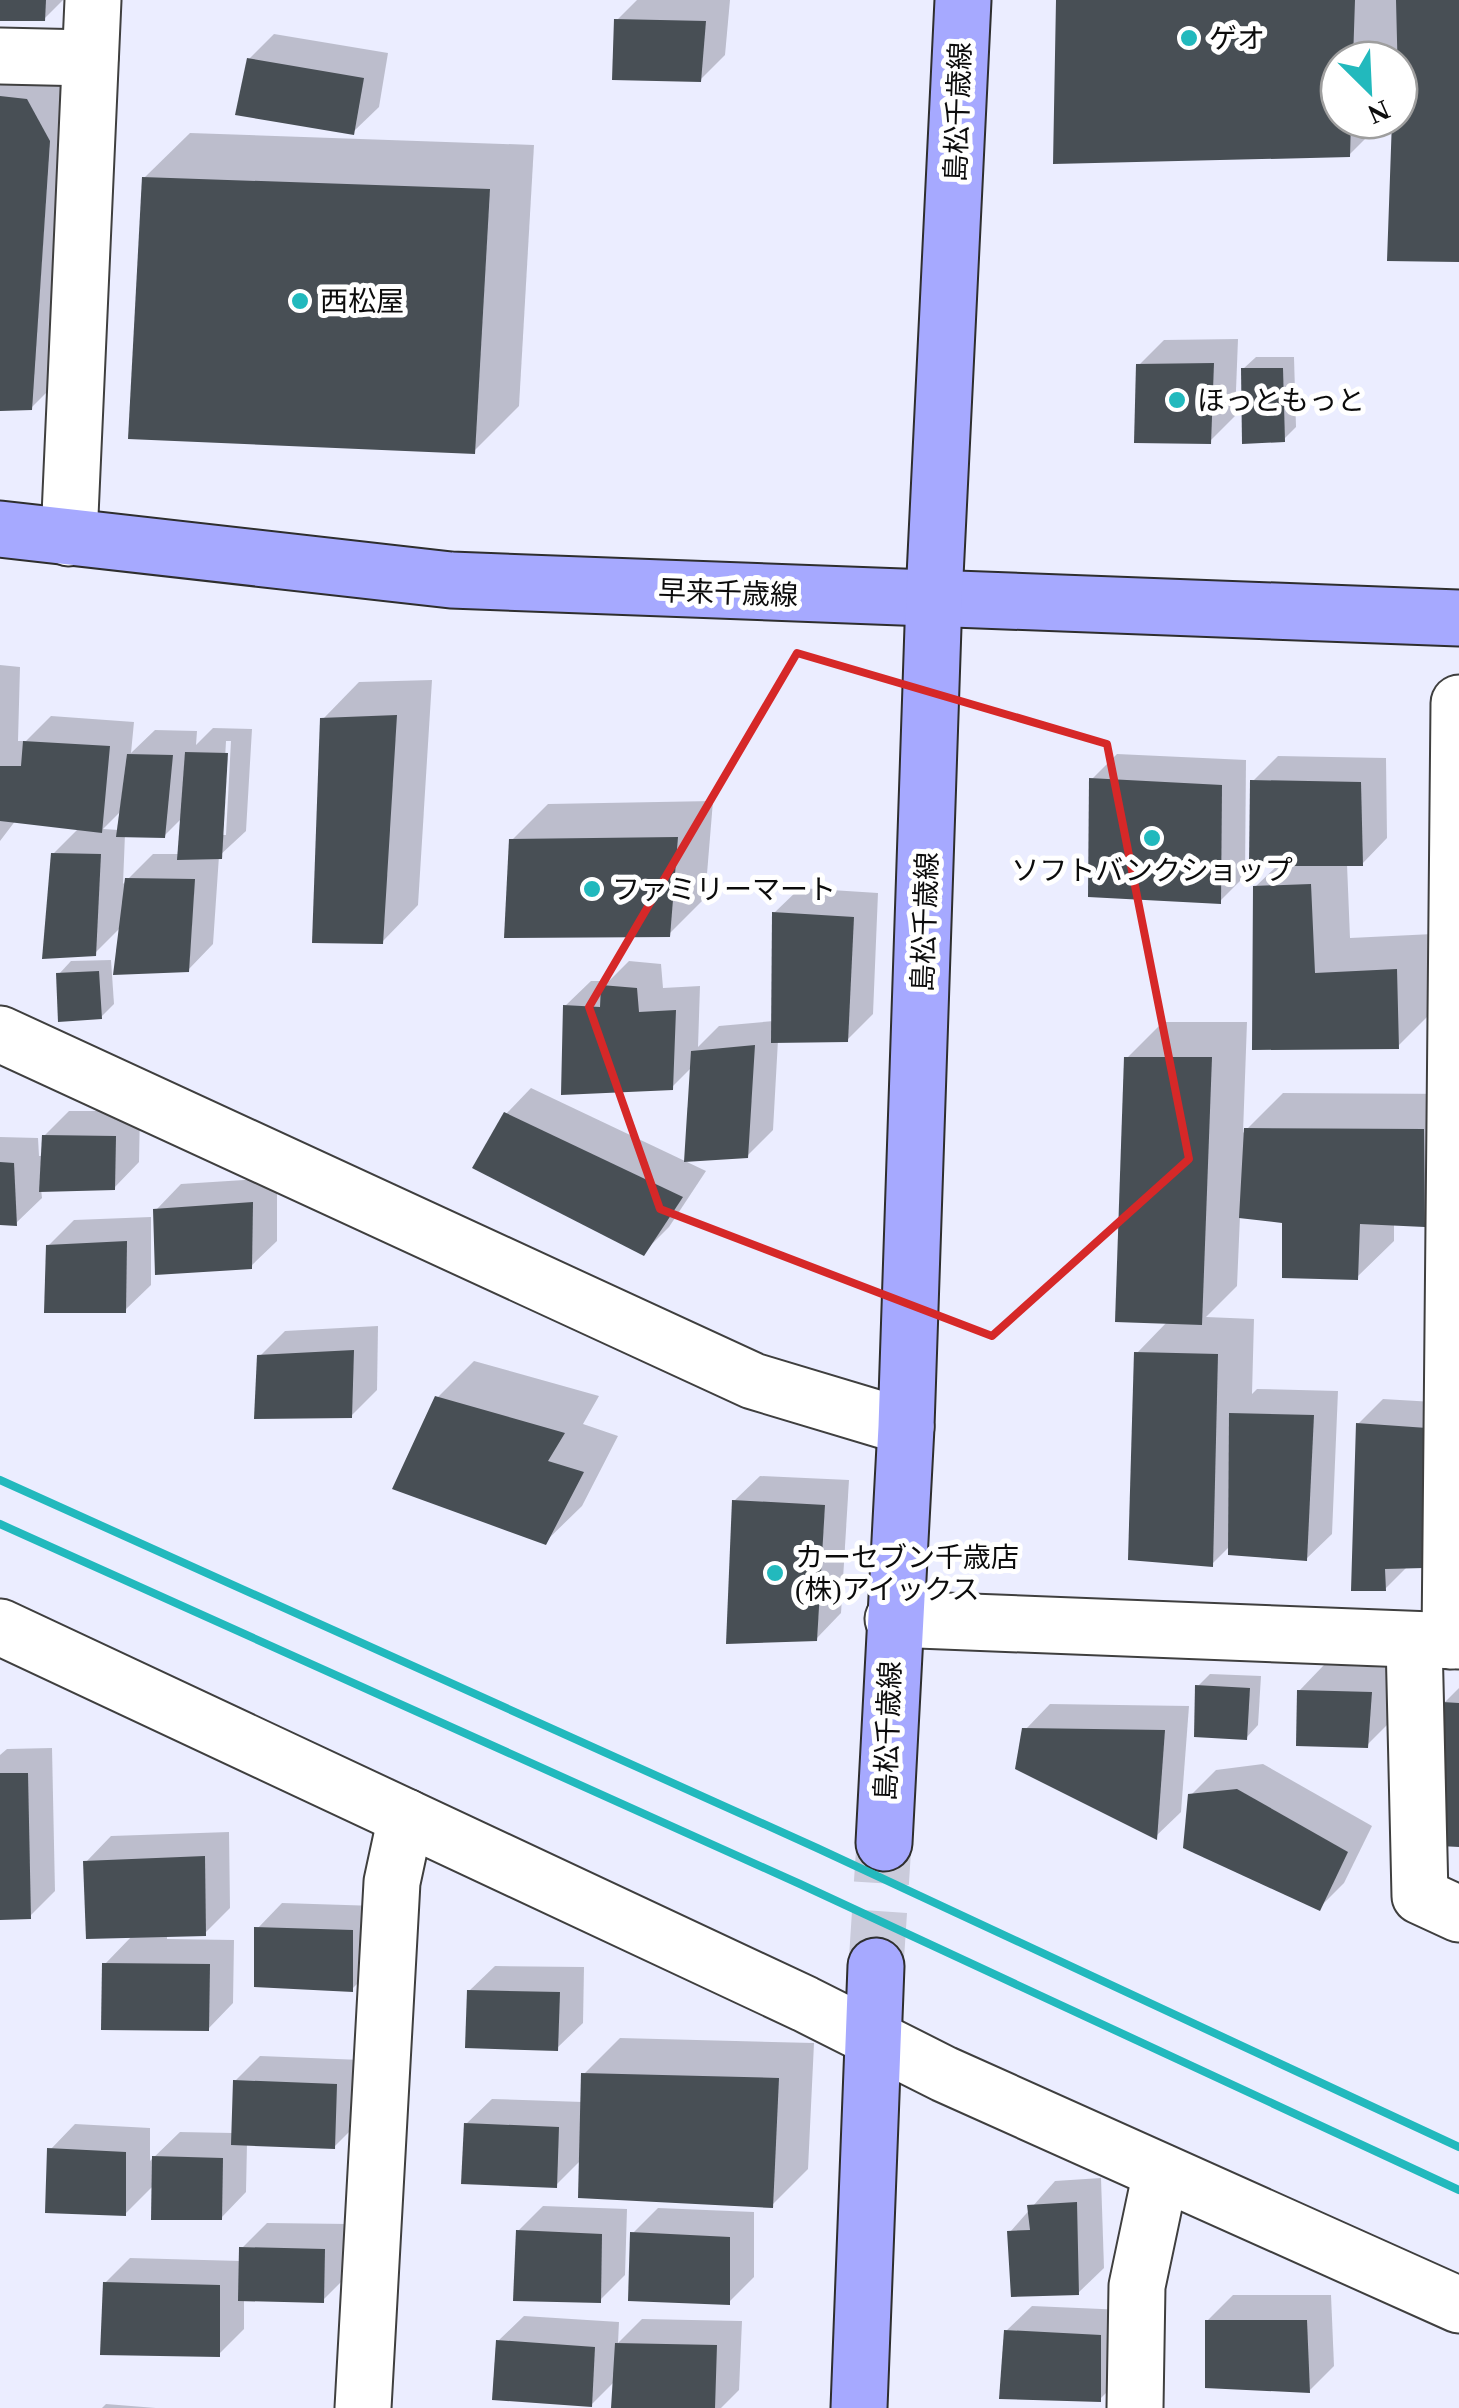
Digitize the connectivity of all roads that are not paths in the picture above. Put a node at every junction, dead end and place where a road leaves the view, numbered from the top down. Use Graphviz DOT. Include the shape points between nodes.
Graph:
graph roads {
  1 [pos="93,0"];
  2 [pos="963,0"];
  3 [pos="0,56"];
  4 [pos="90,58"];
  5 [pos="0,529"];
  6 [pos="69,538"];
  7 [pos="934,597"];
  8 [pos="1459,618"];
  9 [pos="1459,703"];
  10 [pos="0,1034"];
  11 [pos="906,1427"];
  12 [pos="893,1619"];
  13 [pos="0,1627"];
  14 [pos="1441,1640"];
  15 [pos="406,1817"];
  16 [pos="884,1843"];
  17 [pos="1459,1914"];
  18 [pos="876,1966"];
  19 [pos="875,2040"];
  20 [pos="1160,2172"];
  21 [pos="1459,2305"];
  22 [pos="363,2408"];
  23 [pos="859,2408"];
  24 [pos="1135,2408"];
  1 -- 4 [label="street"];
  2 -- 7 [label="main road, 島松千歳線"];
  3 -- 4 [label="street"];
  4 -- 6 [label="street"];
  5 -- 6 [label="main road, 早来千歳線"];
  6 -- 7 [label="main road, 早来千歳線" via="450,580"];
  7 -- 8 [label="main road, 早来千歳線"];
  7 -- 11 [label="main road, 島松千歳線"];
  9 -- 14 [label="street"];
  10 -- 11 [label="street" via="753,1380"];
  11 -- 12 [label="main road, 島松千歳線"];
  12 -- 14 [label="street"];
  12 -- 16 [label="main road, 島松千歳線"];
  13 -- 15 [label="street"];
  14 -- 17 [label="street" via="1420,1896"];
  15 -- 19 [label="street"];
  15 -- 22 [label="street" via="392,1882"];
  18 -- 19 [label="main road"];
  19 -- 20 [label="street"];
  19 -- 23 [label="main road"];
  20 -- 21 [label="street"];
  20 -- 24 [label="street" via="1137,2286"];
}
